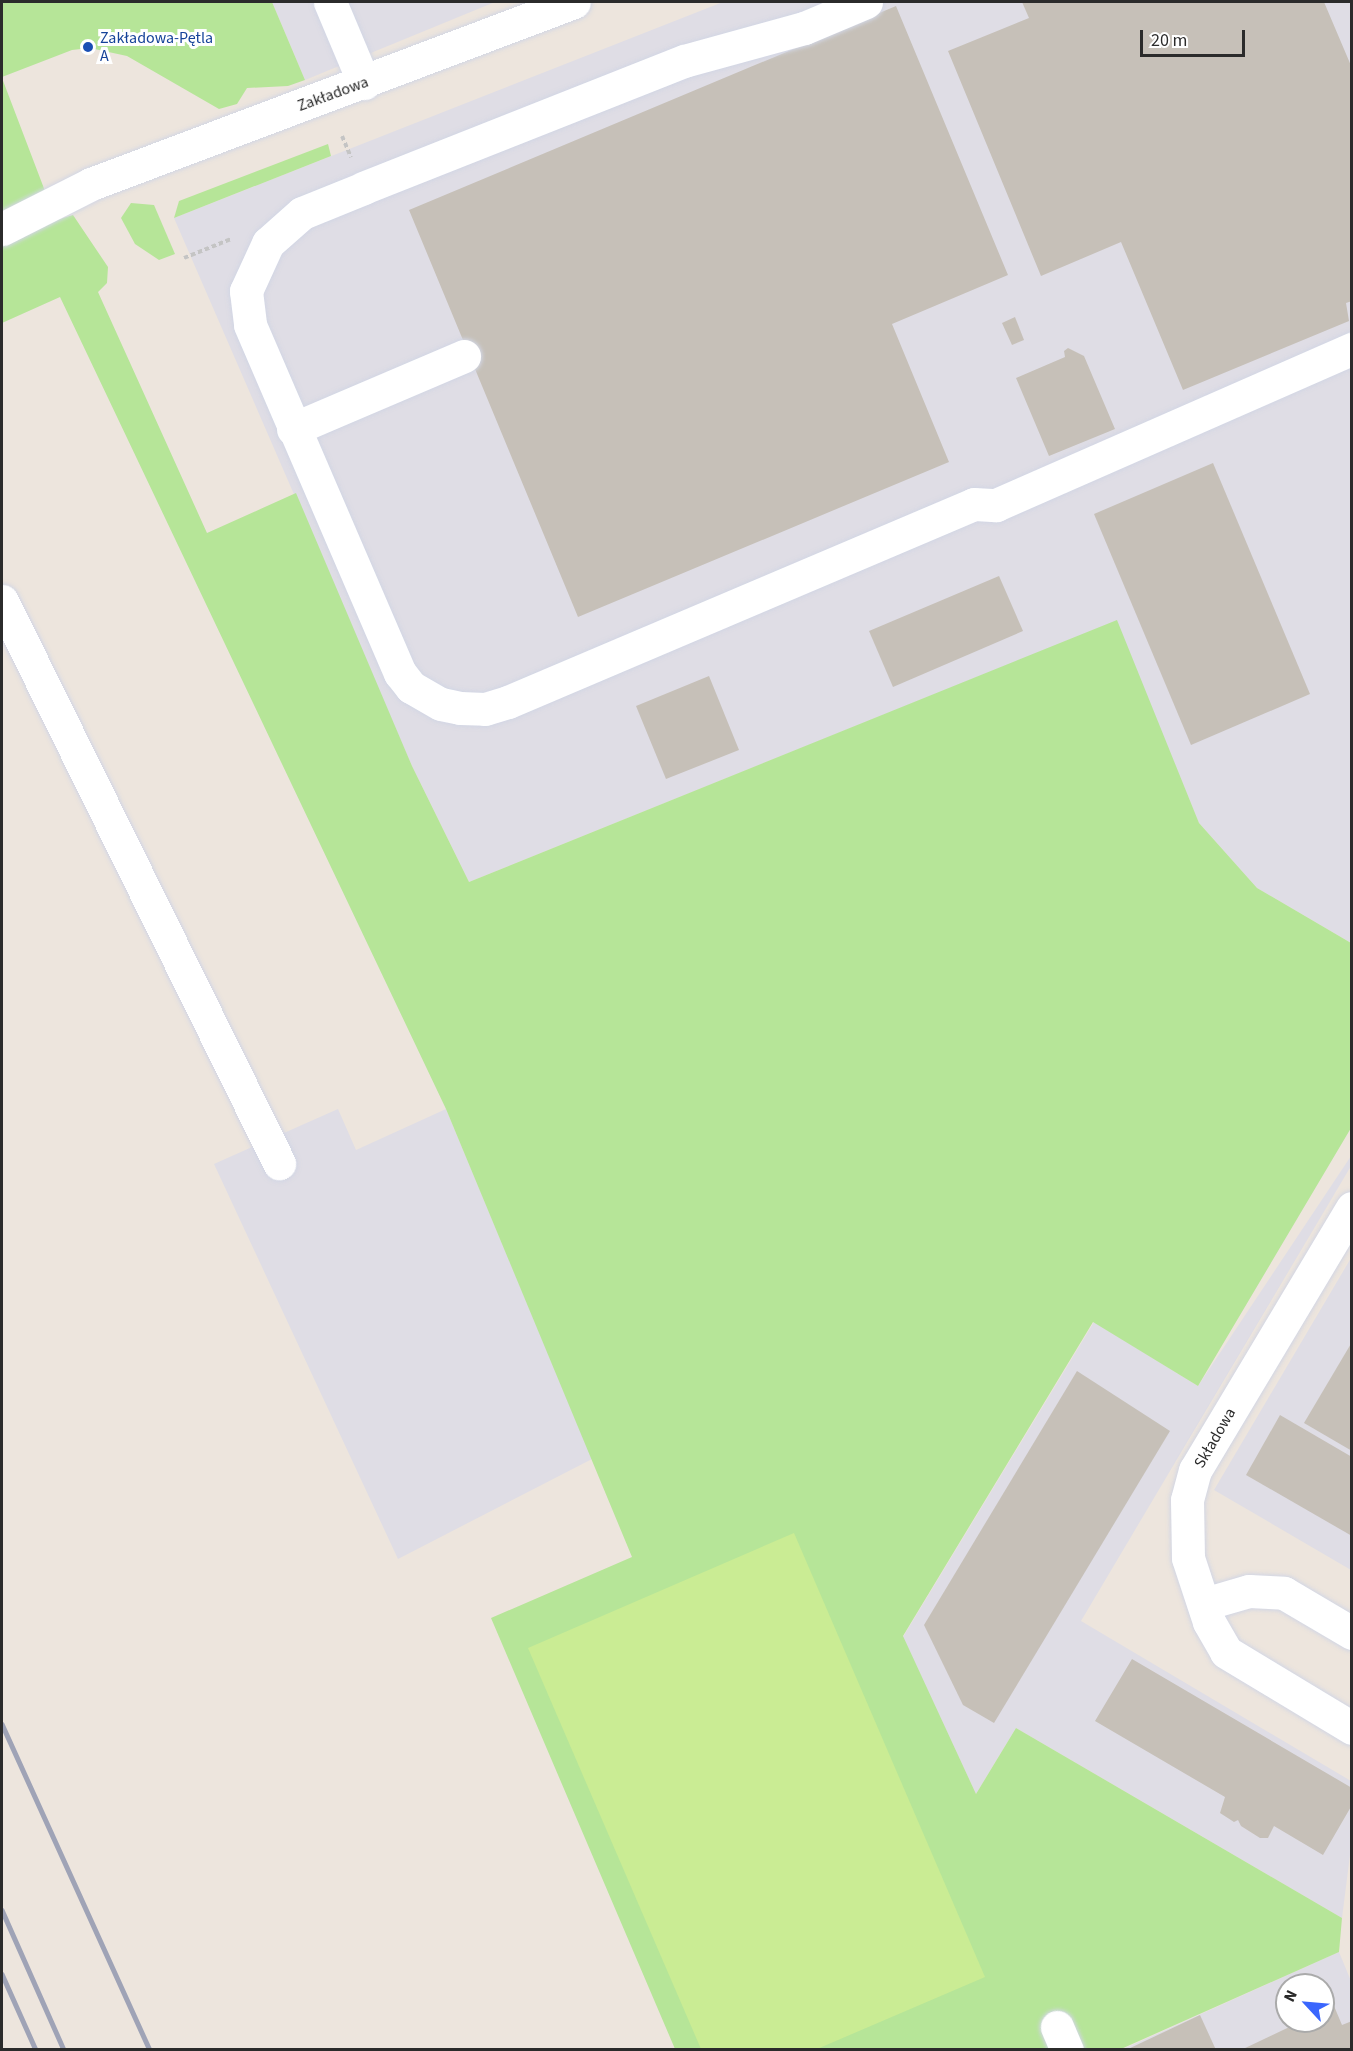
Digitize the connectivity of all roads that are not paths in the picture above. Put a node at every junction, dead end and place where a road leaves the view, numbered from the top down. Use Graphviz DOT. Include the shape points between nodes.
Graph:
graph roads {
  1 [pos="330,2"];
  2 [pos="574,2"];
  3 [pos="866,2"];
  4 [pos="364,83"];
  5 [pos="2,229"];
  6 [pos="1352,349"];
  7 [pos="464,356"];
  8 [pos="294,429"];
  9 [pos="2,601"];
  10 [pos="279,1163"];
  11 [pos="1352,1208"];
  12 [pos="1204,1604"];
  13 [pos="1352,1633"];
  14 [pos="1352,1728"];
  1 -- 4 [label="street"];
  2 -- 4 [label="street, Zakładowa"];
  3 -- 8 [label="street" via="804,28 684,61 302,213 286,225 256,265 246,291 250,325"];
  4 -- 5 [label="street, Zakładowa" via="91,184"];
  6 -- 8 [label="street" via="996,505 974,504 485,709 441,704 411,687 400,673"];
  7 -- 8 [label="street"];
  9 -- 10 [label="street"];
  11 -- 12 [label="street, Składowa" via="1195,1470 1187,1500 1188,1558"];
  12 -- 13 [label="street" via="1249,1591 1284,1593"];
  12 -- 14 [label="street, Składowa" via="1226,1652"];
}
